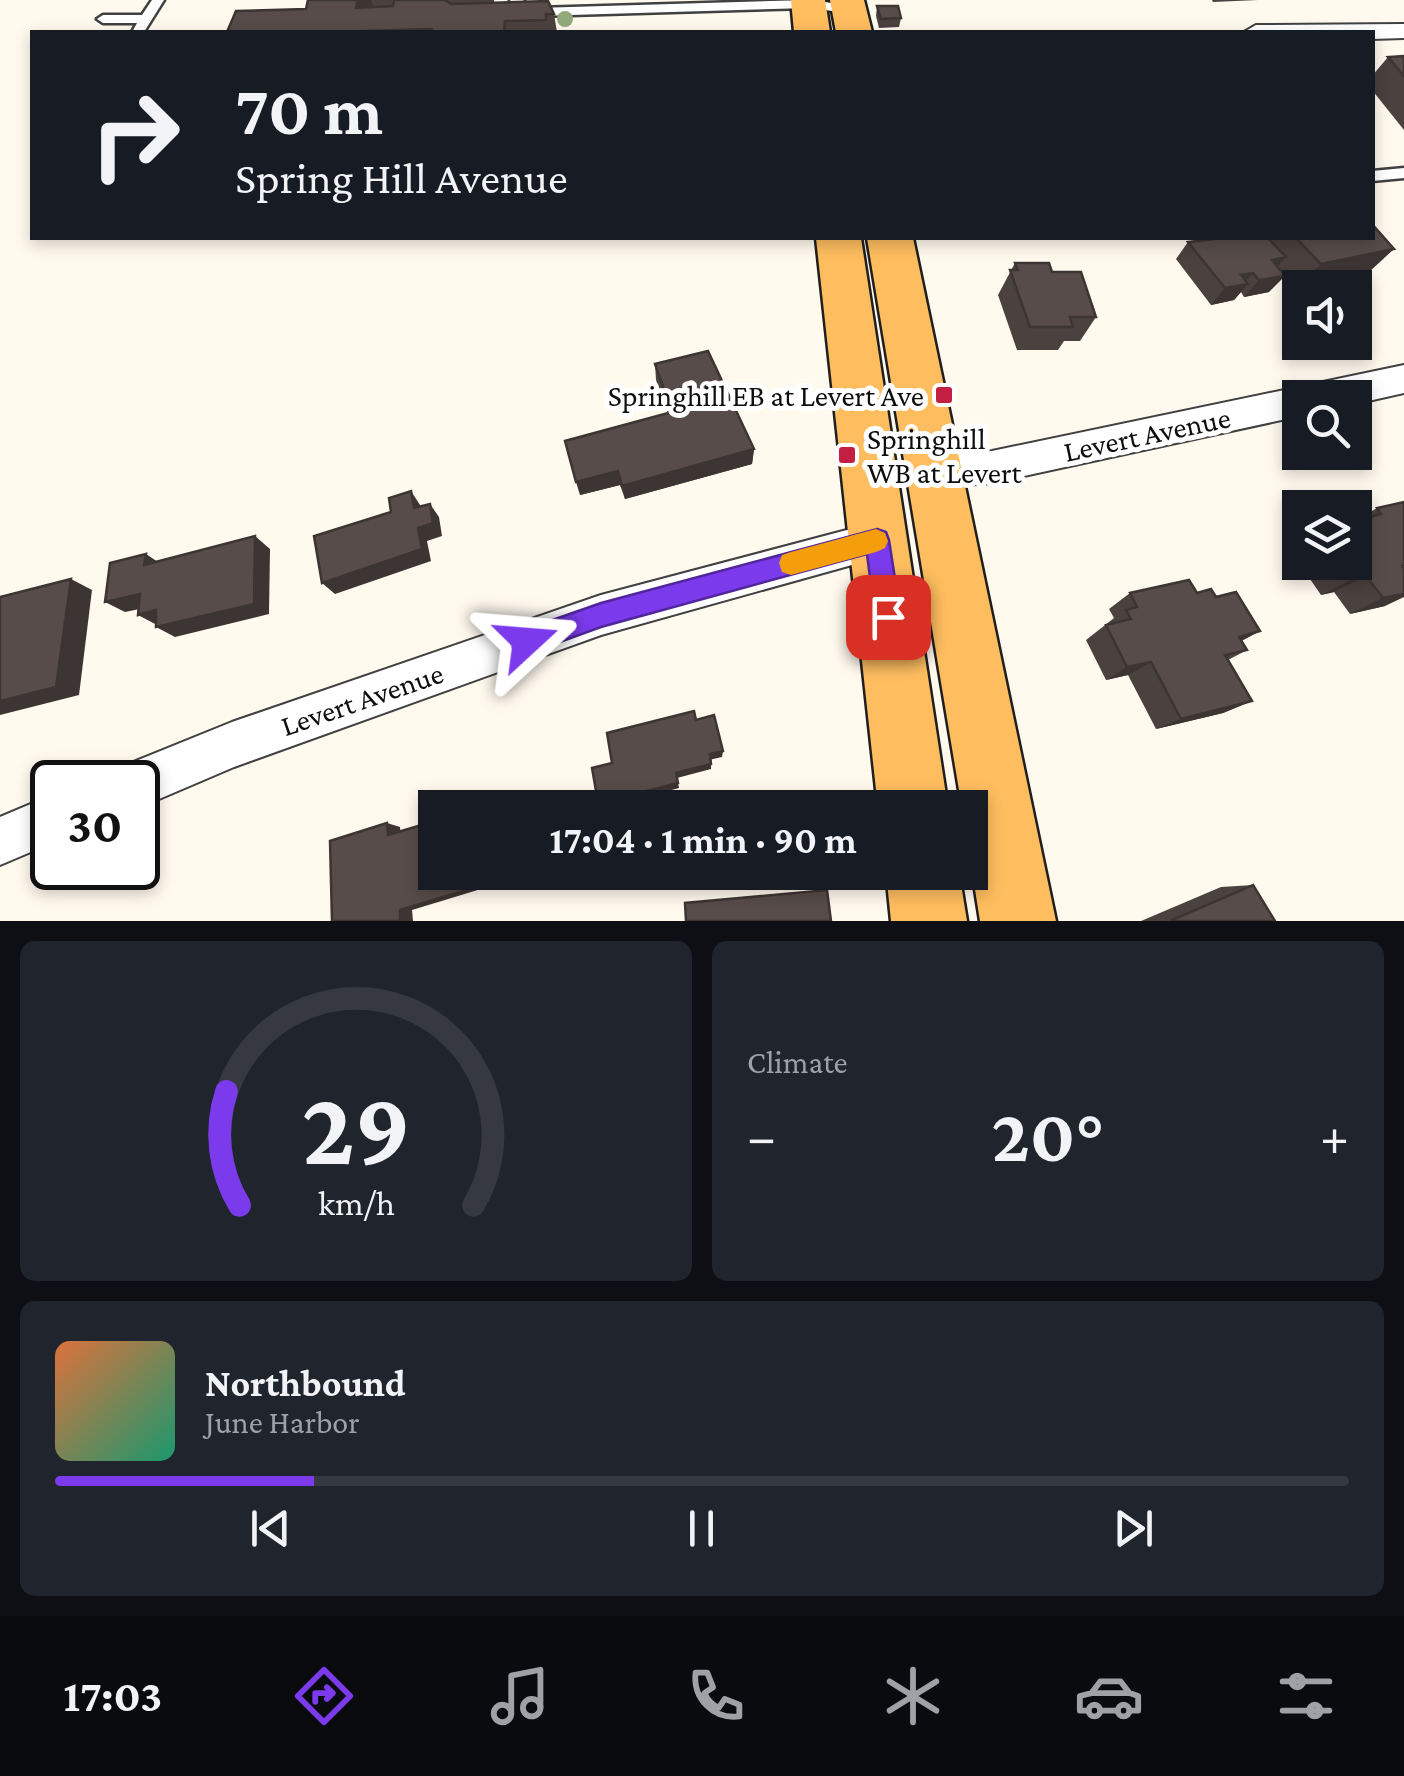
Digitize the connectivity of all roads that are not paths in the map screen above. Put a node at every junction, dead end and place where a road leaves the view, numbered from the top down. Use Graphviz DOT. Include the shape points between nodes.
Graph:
graph roads {
  1 [pos="158,0"];
  2 [pos="520,4"];
  3 [pos="810,12"];
  4 [pos="850,14"];
  5 [pos="506,18"];
  6 [pos="103,20"];
  7 [pos="141,26"];
  8 [pos="1375,31"];
  9 [pos="1404,31"];
  10 [pos="1404,173"];
  11 [pos="1375,176"];
  12 [pos="838,240"];
  13 [pos="890,240"];
  14 [pos="1404,379"];
  15 [pos="1372,386"];
  16 [pos="1282,405"];
  17 [pos="934,471"];
  18 [pos="877,540"];
  19 [pos="160,775"];
  20 [pos="912,790"];
  21 [pos="30,828"];
  22 [pos="0,841"];
  23 [pos="925,890"];
  24 [pos="929,921"];
  25 [pos="1018,921"];
  1 -- 7 [label="lane"];
  2 -- 3 [label="lane" via="557,12"];
  2 -- 5 [label="lane" via="518,15"];
  3 -- 4 [label="lane"];
  6 -- 7 [label="lane"];
  8 -- 9 [label="street"];
  10 -- 11 [label="lane"];
  12 -- 18 [label="main road"];
  13 -- 17 [label="main road"];
  14 -- 15 [label="street"];
  16 -- 17 [label="street, Levert Avenue" via="992,467"];
  17 -- 25 [label="main road"];
  18 -- 19 [label="street, Levert Avenue" via="601,615"];
  18 -- 20 [label="main road"];
  21 -- 22 [label="street"];
  23 -- 24 [label="main road"];
}
